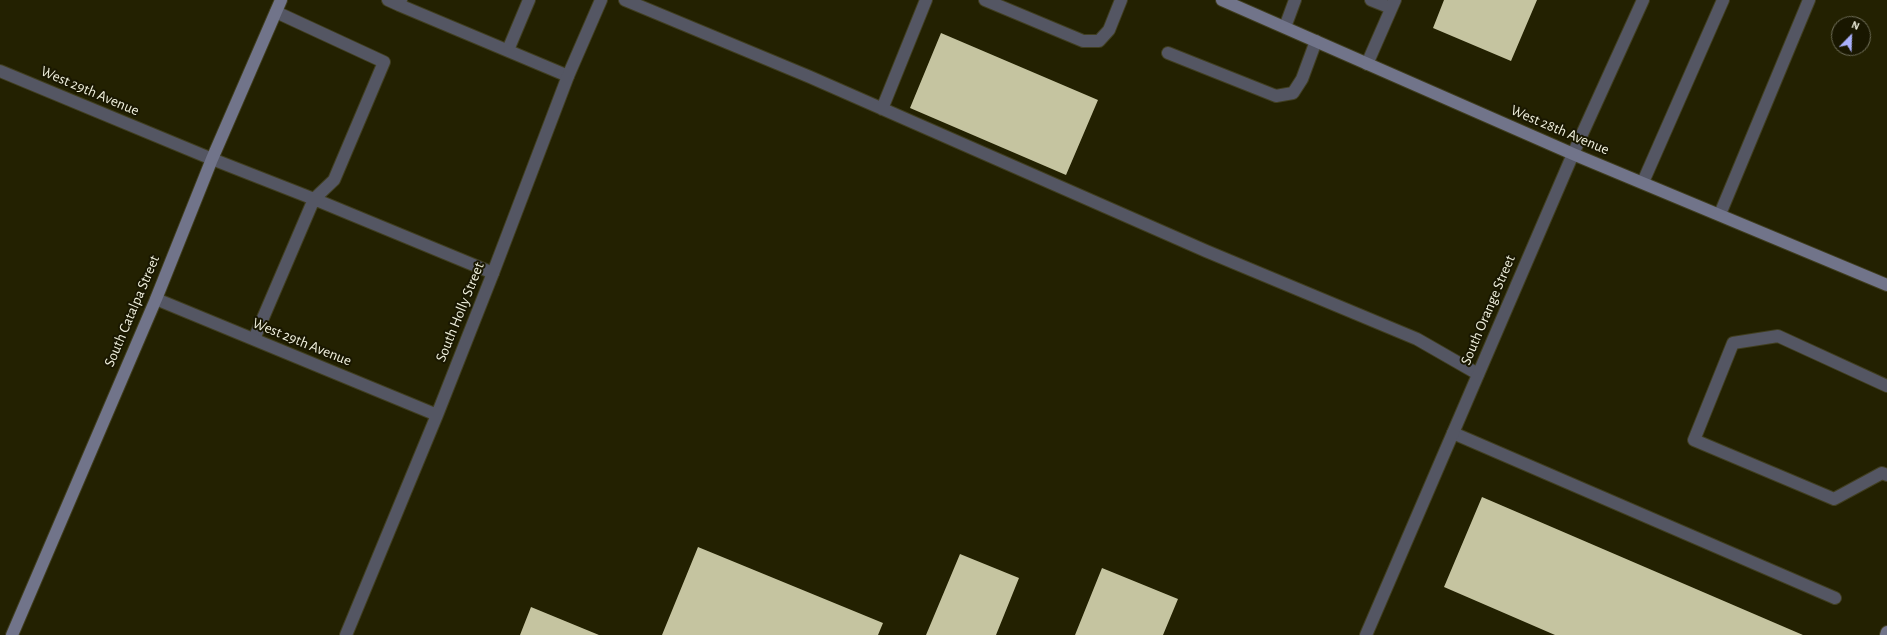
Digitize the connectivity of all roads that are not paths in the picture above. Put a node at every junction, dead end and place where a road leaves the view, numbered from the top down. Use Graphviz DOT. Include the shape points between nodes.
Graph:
graph roads {
  1 [pos="282,0"];
  2 [pos="388,0"];
  3 [pos="528,0"];
  4 [pos="601,0"];
  5 [pos="625,0"];
  6 [pos="926,0"];
  7 [pos="985,0"];
  8 [pos="1121,0"];
  9 [pos="1295,0"];
  10 [pos="1371,0"];
  11 [pos="1643,0"];
  12 [pos="1723,0"];
  13 [pos="1809,0"];
  14 [pos="1227,1"];
  15 [pos="400,2"];
  16 [pos="1393,4"];
  17 [pos="276,12"];
  18 [pos="1285,27"];
  19 [pos="1316,41"];
  20 [pos="508,50"];
  21 [pos="1168,53"];
  22 [pos="1368,64"];
  23 [pos="0,71"];
  24 [pos="568,76"];
  25 [pos="882,109"];
  26 [pos="1573,154"];
  27 [pos="212,159"];
  28 [pos="1642,182"];
  29 [pos="314,199"];
  30 [pos="1720,214"];
  31 [pos="493,273"];
  32 [pos="1887,285"];
  33 [pos="156,299"];
  34 [pos="254,340"];
  35 [pos="1478,374"];
  36 [pos="1887,386"];
  37 [pos="437,415"];
  38 [pos="1453,433"];
  39 [pos="1887,475"];
  40 [pos="1835,598"];
  41 [pos="1887,632"];
  42 [pos="12,635"];
  43 [pos="346,635"];
  44 [pos="1366,635"];
  45 [pos="1886,635"];
  1 -- 17 [label="main road, South Catalpa Street"];
  2 -- 15 [label="street"];
  3 -- 20 [label="street"];
  4 -- 24 [label="street, South Holly Street"];
  5 -- 25 [label="street"];
  6 -- 25 [label="street"];
  7 -- 8 [label="street" via="1083,41 1099,41 1109,30"];
  9 -- 18 [label="street"];
  10 -- 16 [label="street"];
  11 -- 26 [label="street, South Orange Street"];
  12 -- 28 [label="street"];
  13 -- 30 [label="street"];
  14 -- 18 [label="main road, West 28th Avenue"];
  15 -- 20 [label="street"];
  16 -- 22 [label="street"];
  17 -- 27 [label="main road, South Catalpa Street"];
  17 -- 29 [label="street" via="384,62 334,180"];
  18 -- 19 [label="main road, West 28th Avenue"];
  19 -- 21 [label="street" via="1302,79 1293,93 1276,96"];
  19 -- 22 [label="main road, West 28th Avenue"];
  20 -- 24 [label="street"];
  22 -- 26 [label="main road, West 28th Avenue"];
  23 -- 27 [label="street, West 29th Avenue"];
  24 -- 31 [label="street, South Holly Street"];
  25 -- 35 [label="street" via="1206,251 1417,339"];
  26 -- 28 [label="main road, West 28th Avenue"];
  26 -- 35 [label="street, South Orange Street"];
  27 -- 29 [label="street, West 29th Avenue"];
  27 -- 33 [label="main road, South Catalpa Street"];
  28 -- 30 [label="main road, West 28th Avenue"];
  29 -- 31 [label="street, West 29th Avenue"];
  29 -- 34 [label="street"];
  30 -- 32 [label="main road, West 28th Avenue"];
  31 -- 37 [label="street, South Holly Street"];
  33 -- 34 [label="street, West 29th Avenue"];
  33 -- 42 [label="main road, South Catalpa Street"];
  34 -- 37 [label="street, West 29th Avenue"];
  35 -- 38 [label="street, South Orange Street"];
  36 -- 39 [label="street" via="1778,336 1733,343 1694,440 1834,499 1882,473"];
  37 -- 43 [label="street, South Holly Street"];
  38 -- 40 [label="street"];
  38 -- 44 [label="street, South Orange Street"];
  41 -- 45 [label="main road"];
}
